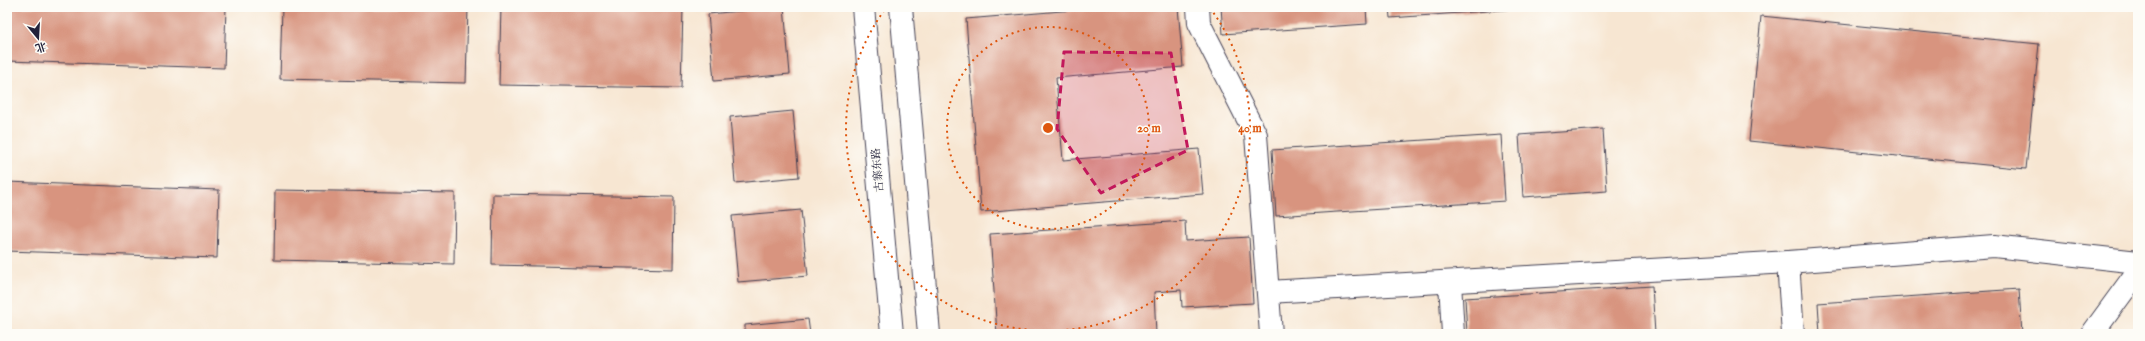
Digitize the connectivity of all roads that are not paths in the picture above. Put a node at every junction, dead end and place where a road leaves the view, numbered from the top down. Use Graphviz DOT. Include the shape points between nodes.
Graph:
graph roads {
  1 [pos="863,7"];
  2 [pos="901,7"];
  3 [pos="1198,7"];
  4 [pos="1788,262"];
  5 [pos="2138,262"];
  6 [pos="2138,271"];
  7 [pos="1450,282"];
  8 [pos="1268,292"];
  9 [pos="892,334"];
  10 [pos="930,334"];
  11 [pos="1271,334"];
  12 [pos="1453,334"];
  13 [pos="1793,334"];
  14 [pos="2092,334"];
  1 -- 9 [label="street, 古寨东路"];
  2 -- 10 [label="street"];
  3 -- 8 [label="street" via="1199,23 1256,135"];
  4 -- 5 [label="street" via="1994,246"];
  4 -- 7 [label="street"];
  4 -- 13 [label="street"];
  6 -- 14 [label="street"];
  7 -- 8 [label="street"];
  7 -- 12 [label="street"];
  8 -- 11 [label="street"];
}
